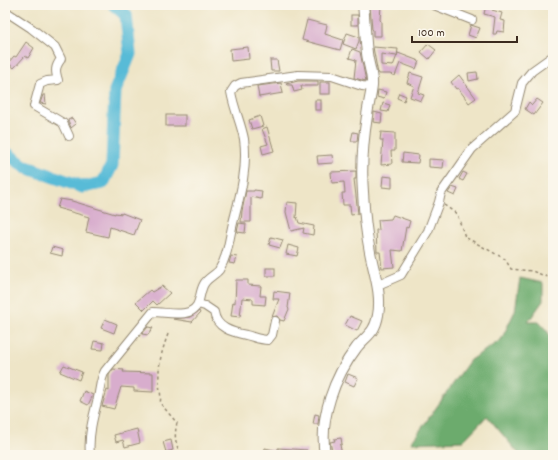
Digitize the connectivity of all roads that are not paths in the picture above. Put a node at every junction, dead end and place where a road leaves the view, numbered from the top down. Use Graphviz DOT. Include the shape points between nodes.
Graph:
graph roads {
  1 [pos="363,5"];
  2 [pos="434,5"];
  3 [pos="5,11"];
  4 [pos="472,20"];
  5 [pos="553,56"];
  6 [pos="372,87"];
  7 [pos="69,136"];
  8 [pos="378,285"];
  9 [pos="198,304"];
  10 [pos="275,321"];
  11 [pos="90,455"];
  12 [pos="325,455"];
  1 -- 6 [label="street" via="365,42"];
  2 -- 4 [label="street"];
  3 -- 7 [label="street" via="55,47 60,59 56,65 58,80 40,84 34,106 63,123"];
  5 -- 8 [label="street" via="532,71 522,83 515,111 472,149 441,193 428,231 401,275"];
  6 -- 8 [label="street" via="363,147 363,191 366,224"];
  6 -- 9 [label="street" via="332,76 298,75 235,86 232,92 233,100 244,139 242,184 225,258 218,271 204,283"];
  8 -- 12 [label="street" via="378,315 374,329 350,357 328,402 324,432"];
  9 -- 10 [label="street" via="214,312 220,325 229,331 262,340 268,340 272,335"];
  9 -- 11 [label="street" via="188,312 152,312 105,371 94,413"];
}
